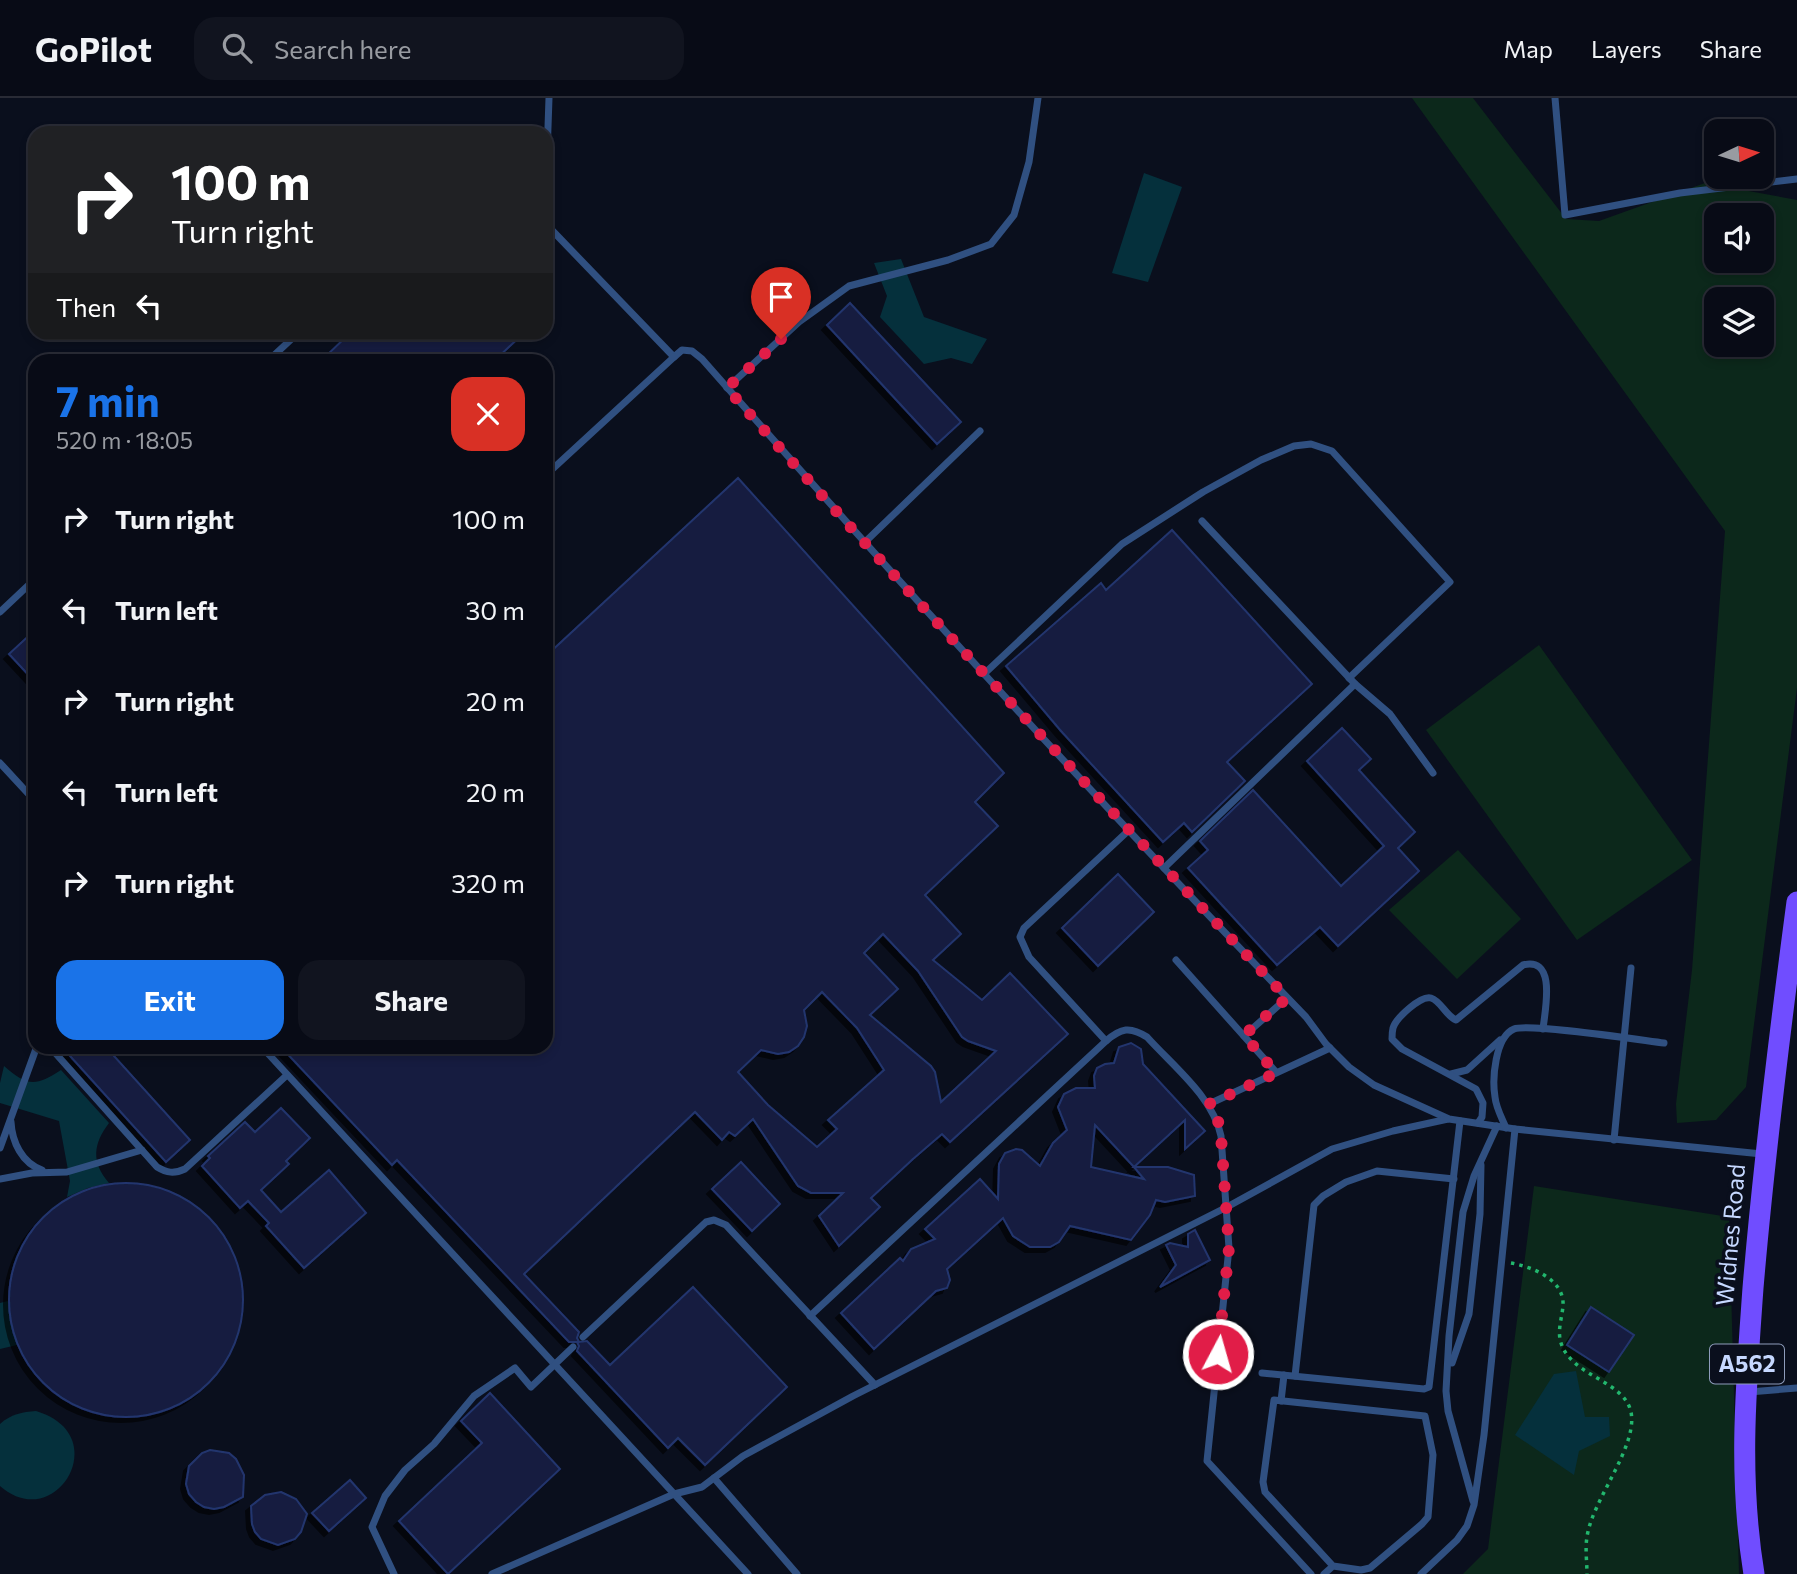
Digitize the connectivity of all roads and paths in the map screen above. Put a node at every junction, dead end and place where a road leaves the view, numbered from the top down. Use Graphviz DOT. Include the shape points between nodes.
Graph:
graph roads {
  1 [pos="550,98"];
  2 [pos="1038,98"];
  3 [pos="1555,98"];
  4 [pos="549,126"];
  5 [pos="1797,179"];
  6 [pos="553,231"];
  7 [pos="291,340"];
  8 [pos="276,354"];
  9 [pos="674,357"];
  10 [pos="727,388"];
  11 [pos="981,431"];
  12 [pos="553,469"];
  13 [pos="1202,521"];
  14 [pos="864,542"];
  15 [pos="28,586"];
  16 [pos="0,612"];
  17 [pos="984,674"];
  18 [pos="1352,681"];
  19 [pos="0,763"];
  20 [pos="1433,774"];
  21 [pos="28,793"];
  22 [pos="1128,831"];
  23 [pos="1164,868"];
  24 [pos="1797,902"];
  25 [pos="1176,960"];
  26 [pos="1631,968"];
  27 [pos="1287,998"];
  28 [pos="1544,1029"];
  29 [pos="1244,1035"];
  30 [pos="1503,1037"];
  31 [pos="1624,1038"];
  32 [pos="1106,1041"];
  33 [pos="1664,1043"];
  34 [pos="1330,1048"];
  35 [pos="34,1054"];
  36 [pos="56,1054"];
  37 [pos="268,1054"];
  38 [pos="1276,1073"];
  39 [pos="1450,1074"];
  40 [pos="287,1075"];
  41 [pos="1209,1104"];
  42 [pos="11,1118"];
  43 [pos="1449,1119"];
  44 [pos="1460,1121"];
  45 [pos="1478,1123"];
  46 [pos="1497,1126"];
  47 [pos="1510,1128"];
  48 [pos="1614,1140"];
  49 [pos="0,1148"];
  50 [pos="142,1150"];
  51 [pos="1764,1155"];
  52 [pos="1481,1161"];
  53 [pos="49,1172"];
  54 [pos="0,1179"];
  55 [pos="1454,1179"];
  56 [pos="1227,1207"];
  57 [pos="1502,1261"];
  58 [pos="810,1315"];
  59 [pos="583,1337"];
  60 [pos="573,1347"];
  61 [pos="555,1365"];
  62 [pos="1262,1373"];
  63 [pos="1284,1375"];
  64 [pos="1295,1376"];
  65 [pos="875,1385"];
  66 [pos="1797,1388"];
  67 [pos="1446,1391"];
  68 [pos="1745,1393"];
  69 [pos="1281,1401"];
  70 [pos="714,1478"];
  71 [pos="674,1494"];
  72 [pos="1474,1505"];
  73 [pos="1333,1566"];
  74 [pos="394,1574"];
  75 [pos="492,1574"];
  76 [pos="748,1574"];
  77 [pos="797,1574"];
  78 [pos="1311,1574"];
  79 [pos="1324,1574"];
  80 [pos="1421,1574"];
  81 [pos="1587,1574"];
  82 [pos="1754,1574"];
  1 -- 4 [label="lane"];
  2 -- 10 [label="lane" via="1029,162 1014,215 991,244 849,286 799,323"];
  3 -- 5 [label="lane" via="1565,215 1680,193"];
  6 -- 9 [label="lane"];
  7 -- 8 [label="lane"];
  9 -- 10 [label="lane" via="682,350 692,351"];
  9 -- 12 [label="lane"];
  10 -- 14 [label="lane"];
  11 -- 14 [label="lane"];
  13 -- 18 [label="lane"];
  14 -- 17 [label="lane"];
  15 -- 16 [label="lane"];
  17 -- 18 [label="lane" via="1122,544 1262,460 1311,444 1332,451 1450,582"];
  17 -- 22 [label="lane"];
  18 -- 20 [label="lane" via="1390,715"];
  18 -- 23 [label="lane"];
  19 -- 21 [label="lane"];
  22 -- 23 [label="lane"];
  22 -- 32 [label="lane" via="1024,928 1020,937 1029,957"];
  23 -- 27 [label="lane"];
  24 -- 51 [label="main road, Widnes Road / A562"];
  25 -- 29 [label="lane"];
  26 -- 31 [label="lane"];
  27 -- 29 [label="lane"];
  27 -- 34 [label="lane"];
  28 -- 30 [label="lane" via="1514,1029"];
  28 -- 31 [label="lane"];
  28 -- 39 [label="lane" via="1547,983 1539,967 1531,963 1457,1020 1428,997 1397,1020 1392,1039"];
  29 -- 38 [label="lane"];
  30 -- 39 [label="lane" via="1467,1070"];
  30 -- 47 [label="lane" via="1494,1088 1495,1100"];
  31 -- 33 [label="lane"];
  31 -- 48 [label="lane"];
  32 -- 41 [label="lane" via="1127,1028 1147,1037"];
  32 -- 58 [label="lane"];
  34 -- 38 [label="lane"];
  34 -- 43 [label="lane" via="1374,1085"];
  35 -- 42 [label="lane"];
  36 -- 50 [label="lane"];
  37 -- 40 [label="lane"];
  38 -- 41 [label="lane"];
  39 -- 45 [label="lane" via="1476,1088 1483,1103"];
  40 -- 50 [label="lane" via="185,1169 166,1172"];
  40 -- 61 [label="lane"];
  41 -- 56 [label="lane" via="1221,1136"];
  42 -- 49 [label="lane"];
  42 -- 53 [label="lane" via="17,1147 32,1167"];
  43 -- 44 [label="lane"];
  43 -- 56 [label="lane" via="1332,1149"];
  44 -- 45 [label="lane"];
  44 -- 55 [label="lane"];
  45 -- 46 [label="lane"];
  46 -- 47 [label="lane"];
  46 -- 52 [label="lane"];
  47 -- 48 [label="lane"];
  47 -- 57 [label="lane"];
  48 -- 51 [label="lane"];
  50 -- 53 [label="lane" via="67,1172"];
  51 -- 68 [label="main road, Widnes Road / A562"];
  52 -- 67 [label="lane" via="1463,1212"];
  52 -- 67 [label="lane" via="1469,1314 1453,1354"];
  53 -- 54 [label="lane"];
  55 -- 64 [label="lane" via="1377,1171 1346,1182 1314,1205"];
  55 -- 64 [label="lane" via="1429,1387"];
  56 -- 65 [label="lane"];
  56 -- 78 [label="lane" via="1229,1248 1207,1461"];
  57 -- 72 [label="lane"];
  57 -- 81 [label="path" via="1533,1269 1560,1288 1560,1340 1565,1353 1620,1394 1631,1412 1626,1445 1587,1536"];
  58 -- 59 [label="lane" via="726,1225 714,1220 706,1222"];
  58 -- 65 [label="lane"];
  60 -- 61 [label="lane"];
  61 -- 71 [label="lane"];
  61 -- 74 [label="lane" via="531,1387 515,1368 474,1396 405,1470 385,1496 372,1527"];
  62 -- 63 [label="lane"];
  63 -- 64 [label="lane"];
  63 -- 69 [label="lane"];
  65 -- 70 [label="lane" via="743,1456"];
  66 -- 68 [label="lane"];
  67 -- 72 [label="lane"];
  68 -- 82 [label="main road, Widnes Road / A562" via="1743,1473"];
  69 -- 73 [label="lane" via="1274,1400 1265,1492"];
  69 -- 73 [label="lane" via="1425,1416 1433,1455 1428,1517 1370,1568"];
  70 -- 71 [label="lane" via="702,1487"];
  70 -- 77 [label="lane"];
  71 -- 75 [label="lane"];
  71 -- 76 [label="lane"];
  72 -- 80 [label="lane" via="1468,1527"];
  73 -- 79 [label="lane"];
}
